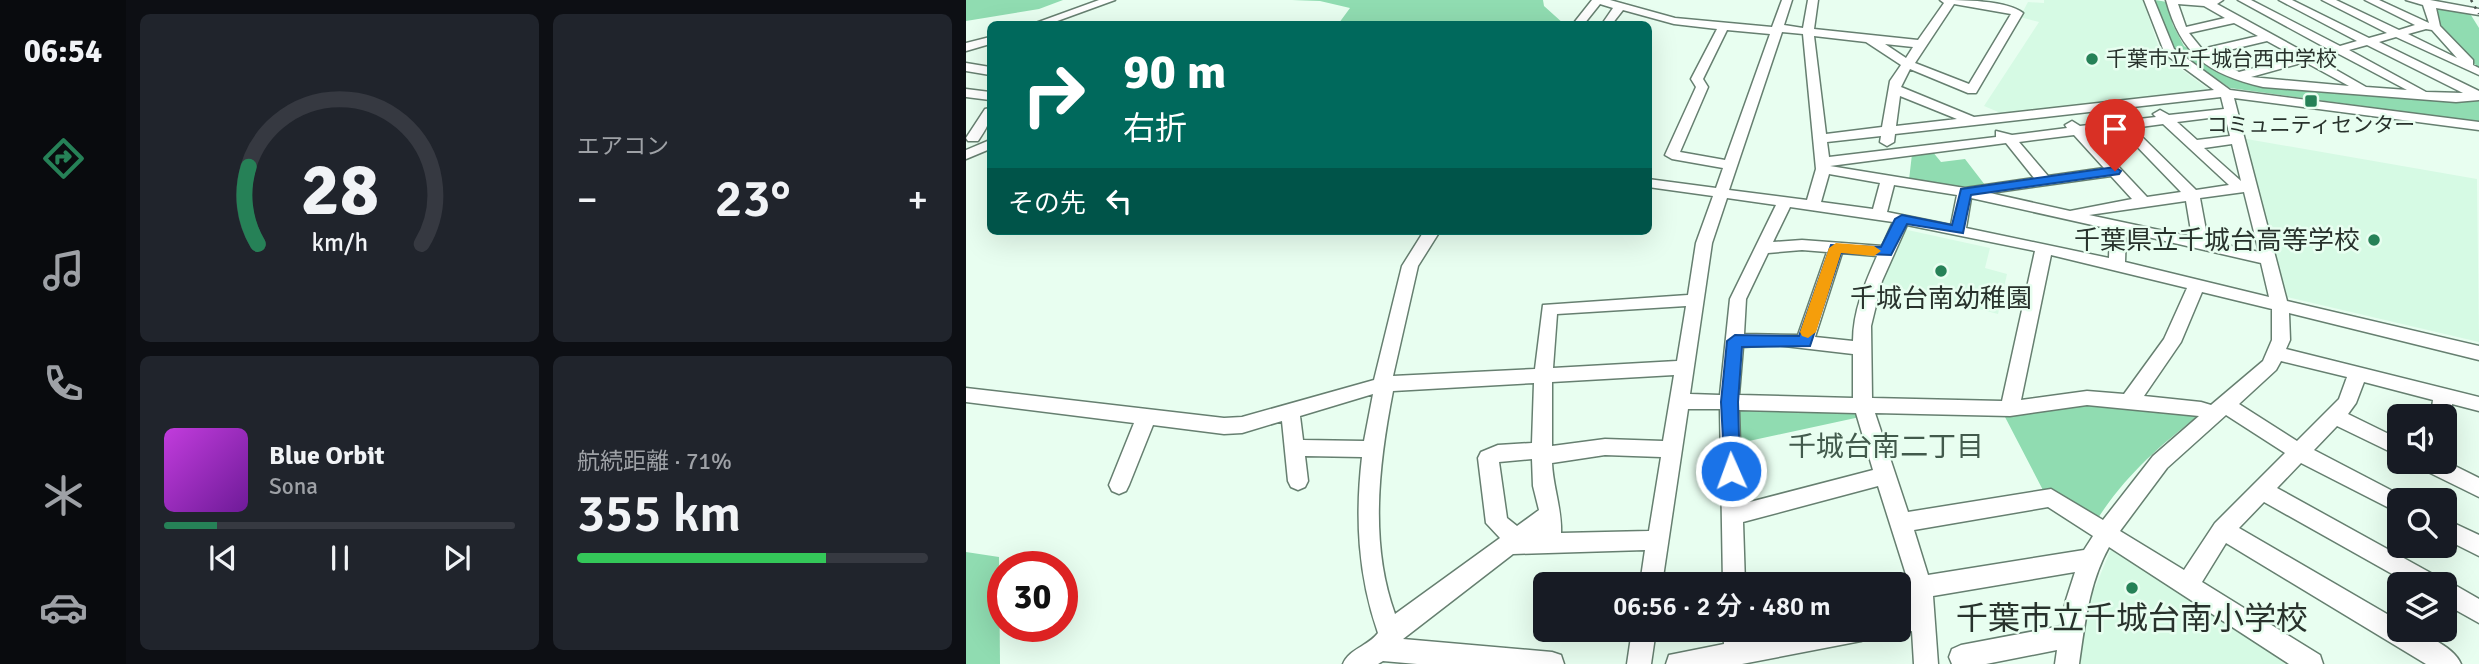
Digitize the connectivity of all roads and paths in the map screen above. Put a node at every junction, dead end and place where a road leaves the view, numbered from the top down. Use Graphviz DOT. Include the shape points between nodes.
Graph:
graph roads {
  1 [pos="1110,0"];
  2 [pos="1787,0"];
  3 [pos="1813,0"];
  4 [pos="2149,0"];
  5 [pos="2171,0"];
  6 [pos="2221,0"];
  7 [pos="2243,0"];
  8 [pos="2284,0"];
  9 [pos="2327,0"];
  10 [pos="2370,0"];
  11 [pos="2411,0"];
  12 [pos="2470,0"];
  13 [pos="1948,1"];
  14 [pos="2426,2"];
  15 [pos="2206,3"];
  16 [pos="1620,6"];
  17 [pos="2478,13"];
  18 [pos="2235,19"];
  19 [pos="1648,20"];
  20 [pos="1048,21"];
  21 [pos="1580,21"];
  22 [pos="1609,21"];
  23 [pos="1724,25"];
  24 [pos="2431,26"];
  25 [pos="1777,29"];
  26 [pos="1808,31"];
  27 [pos="2181,32"];
  28 [pos="2398,33"];
  29 [pos="2268,37"];
  30 [pos="1869,38"];
  31 [pos="987,41"];
  32 [pos="2368,41"];
  33 [pos="2449,41"];
  34 [pos="1919,44"];
  35 [pos="966,47"];
  36 [pos="2426,47"];
  37 [pos="2338,50"];
  38 [pos="2198,54"];
  39 [pos="2396,55"];
  40 [pos="2306,58"];
  41 [pos="1905,63"];
  42 [pos="2364,64"];
  43 [pos="966,67"];
  44 [pos="2273,67"];
  45 [pos="987,70"];
  46 [pos="2332,72"];
  47 [pos="2478,72"];
  48 [pos="2236,76"];
  49 [pos="2304,84"];
  50 [pos="1895,89"];
  51 [pos="2368,91"];
  52 [pos="966,93"];
  53 [pos="2226,93"];
  54 [pos="2478,95"];
  55 [pos="987,96"];
  56 [pos="2426,96"];
  57 [pos="2145,100"];
  58 [pos="2058,110"];
  59 [pos="2229,112"];
  60 [pos="2166,120"];
  61 [pos="1973,121"];
  62 [pos="2123,125"];
  63 [pos="2479,126"];
  64 [pos="2077,131"];
  65 [pos="1888,132"];
  66 [pos="983,139"];
  67 [pos="1820,139"];
  68 [pos="2010,139"];
  69 [pos="2236,139"];
  70 [pos="2193,145"];
  71 [pos="1886,154"];
  72 [pos="966,155"];
  73 [pos="1729,165"];
  74 [pos="1823,166"];
  75 [pos="2115,171"];
  76 [pos="1888,180"];
  77 [pos="2044,181"];
  78 [pos="1652,184"];
  79 [pos="2244,188"];
  80 [pos="1719,192"];
  81 [pos="1965,192"];
  82 [pos="2192,195"];
  83 [pos="1785,201"];
  84 [pos="2144,203"];
  85 [pos="1813,204"];
  86 [pos="2067,214"];
  87 [pos="1879,215"];
  88 [pos="1902,219"];
  89 [pos="2118,225"];
  90 [pos="1958,230"];
  91 [pos="1429,235"];
  92 [pos="2201,244"];
  93 [pos="1762,248"];
  94 [pos="1836,248"];
  95 [pos="2044,248"];
  96 [pos="1886,252"];
  97 [pos="2267,259"];
  98 [pos="2117,265"];
  99 [pos="2197,285"];
  100 [pos="1694,300"];
  101 [pos="2280,305"];
  102 [pos="1735,341"];
  103 [pos="1804,342"];
  104 [pos="1861,348"];
  105 [pos="2277,353"];
  106 [pos="2479,353"];
  107 [pos="1682,368"];
  108 [pos="2357,374"];
  109 [pos="1543,377"];
  110 [pos="1383,385"];
  111 [pos="966,395"];
  112 [pos="2442,395"];
  113 [pos="1679,401"];
  114 [pos="1729,402"];
  115 [pos="2129,402"];
  116 [pos="2442,404"];
  117 [pos="2479,404"];
  118 [pos="1863,406"];
  119 [pos="2010,409"];
  120 [pos="2220,410"];
  121 [pos="1290,411"];
  122 [pos="2334,416"];
  123 [pos="1146,417"];
  124 [pos="2387,442"];
  125 [pos="1294,449"];
  126 [pos="1372,449"];
  127 [pos="1672,449"];
  128 [pos="2299,452"];
  129 [pos="1542,453"];
  130 [pos="2452,474"];
  131 [pos="1885,475"];
  132 [pos="1298,481"];
  133 [pos="1119,485"];
  134 [pos="2479,488"];
  135 [pos="2261,490"];
  136 [pos="2387,498"];
  137 [pos="1550,514"];
  138 [pos="1732,516"];
  139 [pos="1900,523"];
  140 [pos="2223,530"];
  141 [pos="2106,533"];
  142 [pos="2457,534"];
  143 [pos="1658,540"];
  144 [pos="1512,542"];
  145 [pos="1549,543"];
  146 [pos="2479,546"];
  147 [pos="2091,559"];
  148 [pos="1653,572"];
  149 [pos="1734,572"];
  150 [pos="2408,572"];
  151 [pos="2187,585"];
  152 [pos="1920,587"];
  153 [pos="2457,599"];
  154 [pos="2479,611"];
  155 [pos="1923,618"];
  156 [pos="1911,620"];
  157 [pos="2070,636"];
  158 [pos="1386,642"];
  159 [pos="1642,642"];
  160 [pos="1736,642"];
  161 [pos="1961,657"];
  162 [pos="1355,664"];
  163 [pos="1552,664"];
  164 [pos="1639,664"];
  165 [pos="1678,664"];
  166 [pos="1926,664"];
  167 [pos="2067,664"];
  168 [pos="2311,664"];
  169 [pos="2449,664"];
  1 -- 20 [label="street"];
  2 -- 25 [label="street"];
  3 -- 26 [label="street"];
  4 -- 53 [label="street" via="2169,51"];
  5 -- 15 [label="street"];
  5 -- 27 [label="street"];
  6 -- 15 [label="street"];
  7 -- 37 [label="street"];
  8 -- 32 [label="street"];
  9 -- 28 [label="street"];
  10 -- 24 [label="street"];
  11 -- 14 [label="street"];
  12 -- 17 [label="street"];
  13 -- 34 [label="street"];
  13 -- 41 [label="street" via="2017,13 1972,90"];
  14 -- 17 [label="street"];
  14 -- 24 [label="street"];
  15 -- 18 [label="street"];
  16 -- 19 [label="street"];
  16 -- 21 [label="street" via="1594,2"];
  16 -- 22 [label="street"];
  18 -- 27 [label="street"];
  18 -- 29 [label="street"];
  19 -- 23 [label="street"];
  23 -- 25 [label="street"];
  23 -- 73 [label="street" via="1697,79 1702,87 1672,155"];
  24 -- 28 [label="street"];
  24 -- 33 [label="street"];
  25 -- 26 [label="street"];
  25 -- 73 [label="street"];
  26 -- 30 [label="street"];
  26 -- 67 [label="street"];
  27 -- 38 [label="street"];
  28 -- 32 [label="street"];
  28 -- 36 [label="street"];
  29 -- 38 [label="street"];
  29 -- 40 [label="street"];
  30 -- 34 [label="street"];
  30 -- 41 [label="street"];
  31 -- 35 [label="street"];
  32 -- 37 [label="street"];
  32 -- 39 [label="street"];
  33 -- 36 [label="street"];
  33 -- 47 [label="street"];
  34 -- 41 [label="street"];
  36 -- 39 [label="street"];
  36 -- 47 [label="street"];
  37 -- 40 [label="street"];
  37 -- 42 [label="street"];
  38 -- 48 [label="street"];
  39 -- 42 [label="street"];
  39 -- 54 [label="street"];
  40 -- 44 [label="street"];
  40 -- 46 [label="street"];
  41 -- 50 [label="street"];
  42 -- 46 [label="street"];
  42 -- 56 [label="street"];
  43 -- 45 [label="street"];
  44 -- 48 [label="street"];
  44 -- 49 [label="street"];
  46 -- 49 [label="street"];
  46 -- 51 [label="street"];
  48 -- 49 [label="street" via="2263,83"];
  49 -- 51 [label="street"];
  50 -- 61 [label="street"];
  50 -- 65 [label="street"];
  51 -- 56 [label="street"];
  52 -- 55 [label="street"];
  53 -- 57 [label="street"];
  53 -- 59 [label="street"];
  53 -- 63 [label="street"];
  54 -- 56 [label="street"];
  57 -- 58 [label="street"];
  57 -- 60 [label="street"];
  58 -- 61 [label="street"];
  58 -- 64 [label="street"];
  59 -- 60 [label="street"];
  59 -- 69 [label="street"];
  60 -- 62 [label="street"];
  60 -- 70 [label="street"];
  61 -- 65 [label="street"];
  61 -- 68 [label="street"];
  62 -- 64 [label="street"];
  62 -- 82 [label="street"];
  64 -- 68 [label="street"];
  64 -- 75 [label="street"];
  65 -- 67 [label="street"];
  65 -- 71 [label="street"];
  66 -- 72 [label="street"];
  67 -- 74 [label="street"];
  68 -- 71 [label="street"];
  68 -- 77 [label="street"];
  69 -- 70 [label="street"];
  69 -- 79 [label="street"];
  70 -- 79 [label="street"];
  71 -- 74 [label="street"];
  73 -- 80 [label="street"];
  74 -- 76 [label="street"];
  74 -- 85 [label="street"];
  75 -- 77 [label="street"];
  75 -- 84 [label="street"];
  76 -- 81 [label="street"];
  76 -- 87 [label="street"];
  77 -- 81 [label="street"];
  78 -- 80 [label="street"];
  79 -- 82 [label="street"];
  79 -- 97 [label="street"];
  80 -- 83 [label="street"];
  80 -- 100 [label="street"];
  81 -- 86 [label="street"];
  81 -- 90 [label="street"];
  82 -- 84 [label="street"];
  82 -- 92 [label="street"];
  83 -- 85 [label="street"];
  83 -- 93 [label="street"];
  84 -- 86 [label="street"];
  85 -- 87 [label="street"];
  86 -- 89 [label="street"];
  87 -- 88 [label="street"];
  88 -- 90 [label="street"];
  88 -- 96 [label="street"];
  89 -- 92 [label="street"];
  89 -- 98 [label="street"];
  90 -- 95 [label="street"];
  91 -- 110 [label="street" via="1410,266"];
  92 -- 97 [label="street"];
  93 -- 94 [label="street"];
  93 -- 102 [label="street" via="1738,299"];
  94 -- 96 [label="street"];
  94 -- 103 [label="street"];
  95 -- 98 [label="street"];
  95 -- 119 [label="street"];
  96 -- 104 [label="street" via="1867,304"];
  97 -- 101 [label="street"];
  98 -- 99 [label="street"];
  99 -- 101 [label="street"];
  99 -- 115 [label="street" via="2172,342"];
  100 -- 107 [label="street"];
  100 -- 109 [label="street" via="1549,309"];
  101 -- 105 [label="street" via="2282,332"];
  101 -- 106 [label="street"];
  102 -- 103 [label="street"];
  102 -- 114 [label="street"];
  103 -- 104 [label="street"];
  104 -- 118 [label="street"];
  105 -- 108 [label="street"];
  105 -- 120 [label="street" via="2270,365"];
  107 -- 109 [label="street"];
  107 -- 113 [label="street"];
  108 -- 112 [label="street"];
  108 -- 122 [label="street" via="2347,403"];
  109 -- 110 [label="street"];
  109 -- 129 [label="street"];
  110 -- 121 [label="street"];
  110 -- 126 [label="street"];
  111 -- 123 [label="street"];
  112 -- 116 [label="street"];
  112 -- 117 [label="street"];
  113 -- 114 [label="street"];
  113 -- 127 [label="street"];
  114 -- 118 [label="street"];
  114 -- 138 [label="street"];
  115 -- 119 [label="street" via="2087,398"];
  115 -- 120 [label="street"];
  118 -- 119 [label="street"];
  118 -- 131 [label="street"];
  120 -- 128 [label="street"];
  120 -- 141 [label="street" via="2147,477"];
  121 -- 123 [label="street" via="1224,426"];
  121 -- 125 [label="street"];
  122 -- 124 [label="street"];
  122 -- 128 [label="street"];
  123 -- 133 [label="street"];
  125 -- 126 [label="street"];
  125 -- 132 [label="street"];
  126 -- 158 [label="street" via="1367,520"];
  127 -- 129 [label="street" via="1605,447"];
  127 -- 143 [label="street"];
  128 -- 135 [label="street"];
  128 -- 136 [label="street"];
  129 -- 137 [label="street"];
  129 -- 144 [label="street" via="1498,453 1488,458 1497,523"];
  130 -- 134 [label="street"];
  131 -- 138 [label="street"];
  131 -- 139 [label="street"];
  135 -- 140 [label="street"];
  135 -- 150 [label="street"];
  137 -- 144 [label="street"];
  137 -- 145 [label="street"];
  138 -- 149 [label="street"];
  139 -- 141 [label="street" via="2051,498"];
  139 -- 152 [label="street"];
  140 -- 151 [label="street"];
  140 -- 169 [label="street"];
  141 -- 147 [label="street"];
  141 -- 151 [label="street"];
  142 -- 146 [label="street"];
  143 -- 145 [label="street"];
  143 -- 148 [label="street"];
  144 -- 145 [label="street"];
  144 -- 158 [label="street" via="1399,625"];
  147 -- 152 [label="street"];
  147 -- 157 [label="street"];
  151 -- 168 [label="street"];
  152 -- 155 [label="street"];
  153 -- 154 [label="street"];
  155 -- 156 [label="street"];
  155 -- 166 [label="street"];
  157 -- 161 [label="street"];
  157 -- 167 [label="street"];
  158 -- 162 [label="street"];
  158 -- 163 [label="street"];
  159 -- 164 [label="street"];
  160 -- 165 [label="street"];
}
